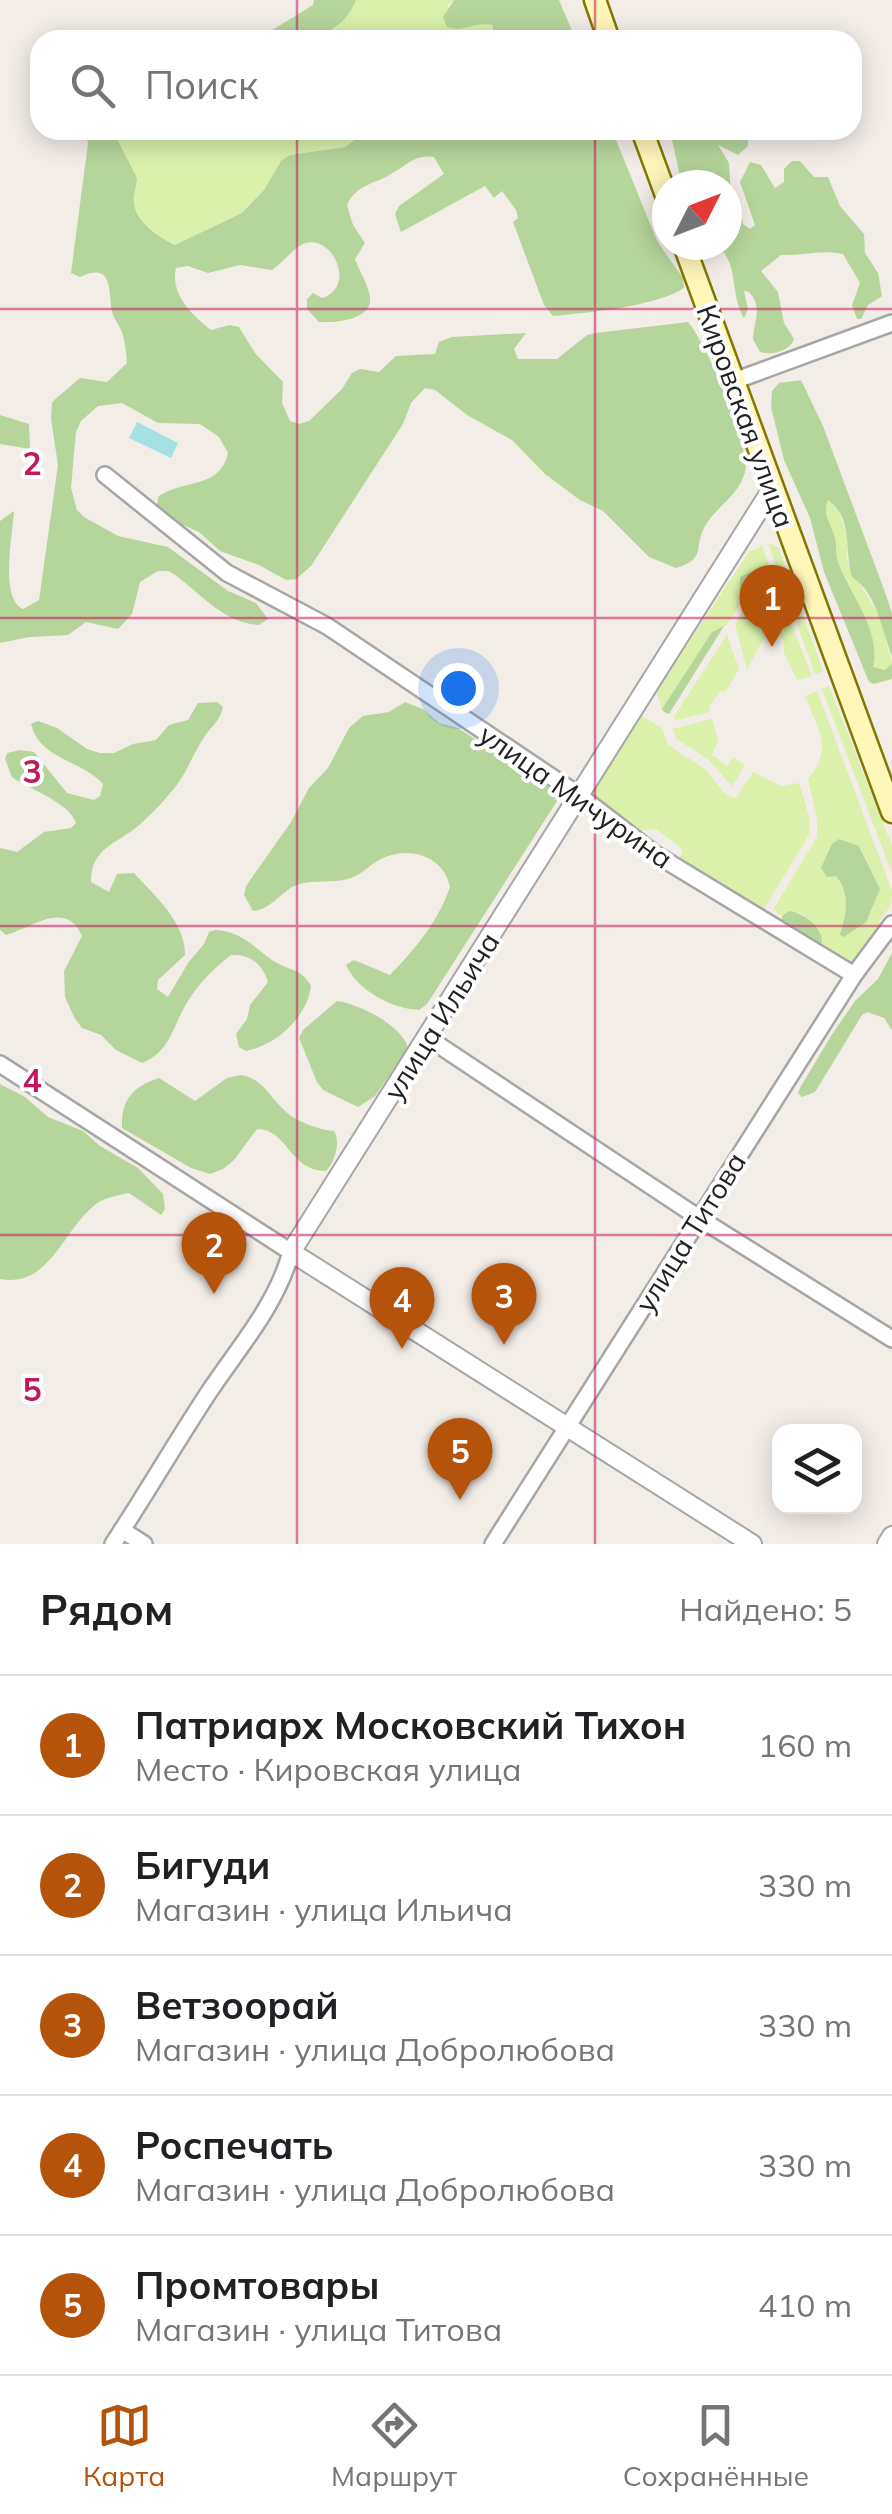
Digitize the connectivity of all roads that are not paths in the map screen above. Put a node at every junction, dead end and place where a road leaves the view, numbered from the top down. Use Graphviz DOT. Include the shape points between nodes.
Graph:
graph roads {
  1 [pos="595,0"];
  2 [pos="606,30"];
  3 [pos="646,140"];
  4 [pos="657,170"];
  5 [pos="689,260"];
  6 [pos="892,323"];
  7 [pos="734,382"];
  8 [pos="105,475"];
  9 [pos="772,489"];
  10 [pos="580,796"];
  11 [pos="892,812"];
  12 [pos="892,924"];
  13 [pos="854,975"];
  14 [pos="428,1038"];
  15 [pos="0,1064"];
  16 [pos="699,1218"];
  17 [pos="291,1252"];
  18 [pos="892,1339"];
  19 [pos="567,1426"];
  20 [pos="892,1536"];
  21 [pos="118,1537"];
  22 [pos="144,1544"];
  23 [pos="494,1544"];
  24 [pos="752,1544"];
  25 [pos="887,1544"];
  1 -- 2 [label="main road"];
  3 -- 4 [label="main road"];
  5 -- 7 [label="main road, Кировская улица"];
  6 -- 7 [label="street"];
  7 -- 9 [label="main road, Кировская улица"];
  8 -- 10 [label="street, улица Мичурина" via="227,573 327,626"];
  9 -- 10 [label="street, улица Ильича"];
  9 -- 11 [label="main road, Кировская улица"];
  10 -- 13 [label="street, улица Мичурина" via="654,854"];
  10 -- 14 [label="street, улица Ильича"];
  12 -- 13 [label="street, улица Титова"];
  13 -- 16 [label="street, улица Титова"];
  14 -- 16 [label="street"];
  14 -- 17 [label="street, улица Ильича"];
  15 -- 17 [label="street"];
  16 -- 18 [label="street"];
  16 -- 19 [label="street, улица Титова"];
  17 -- 19 [label="street"];
  17 -- 21 [label="street, улица Ильича" via="262,1316"];
  19 -- 23 [label="street, улица Титова"];
  19 -- 24 [label="street"];
  20 -- 25 [label="street"];
  21 -- 22 [label="street"];
}
